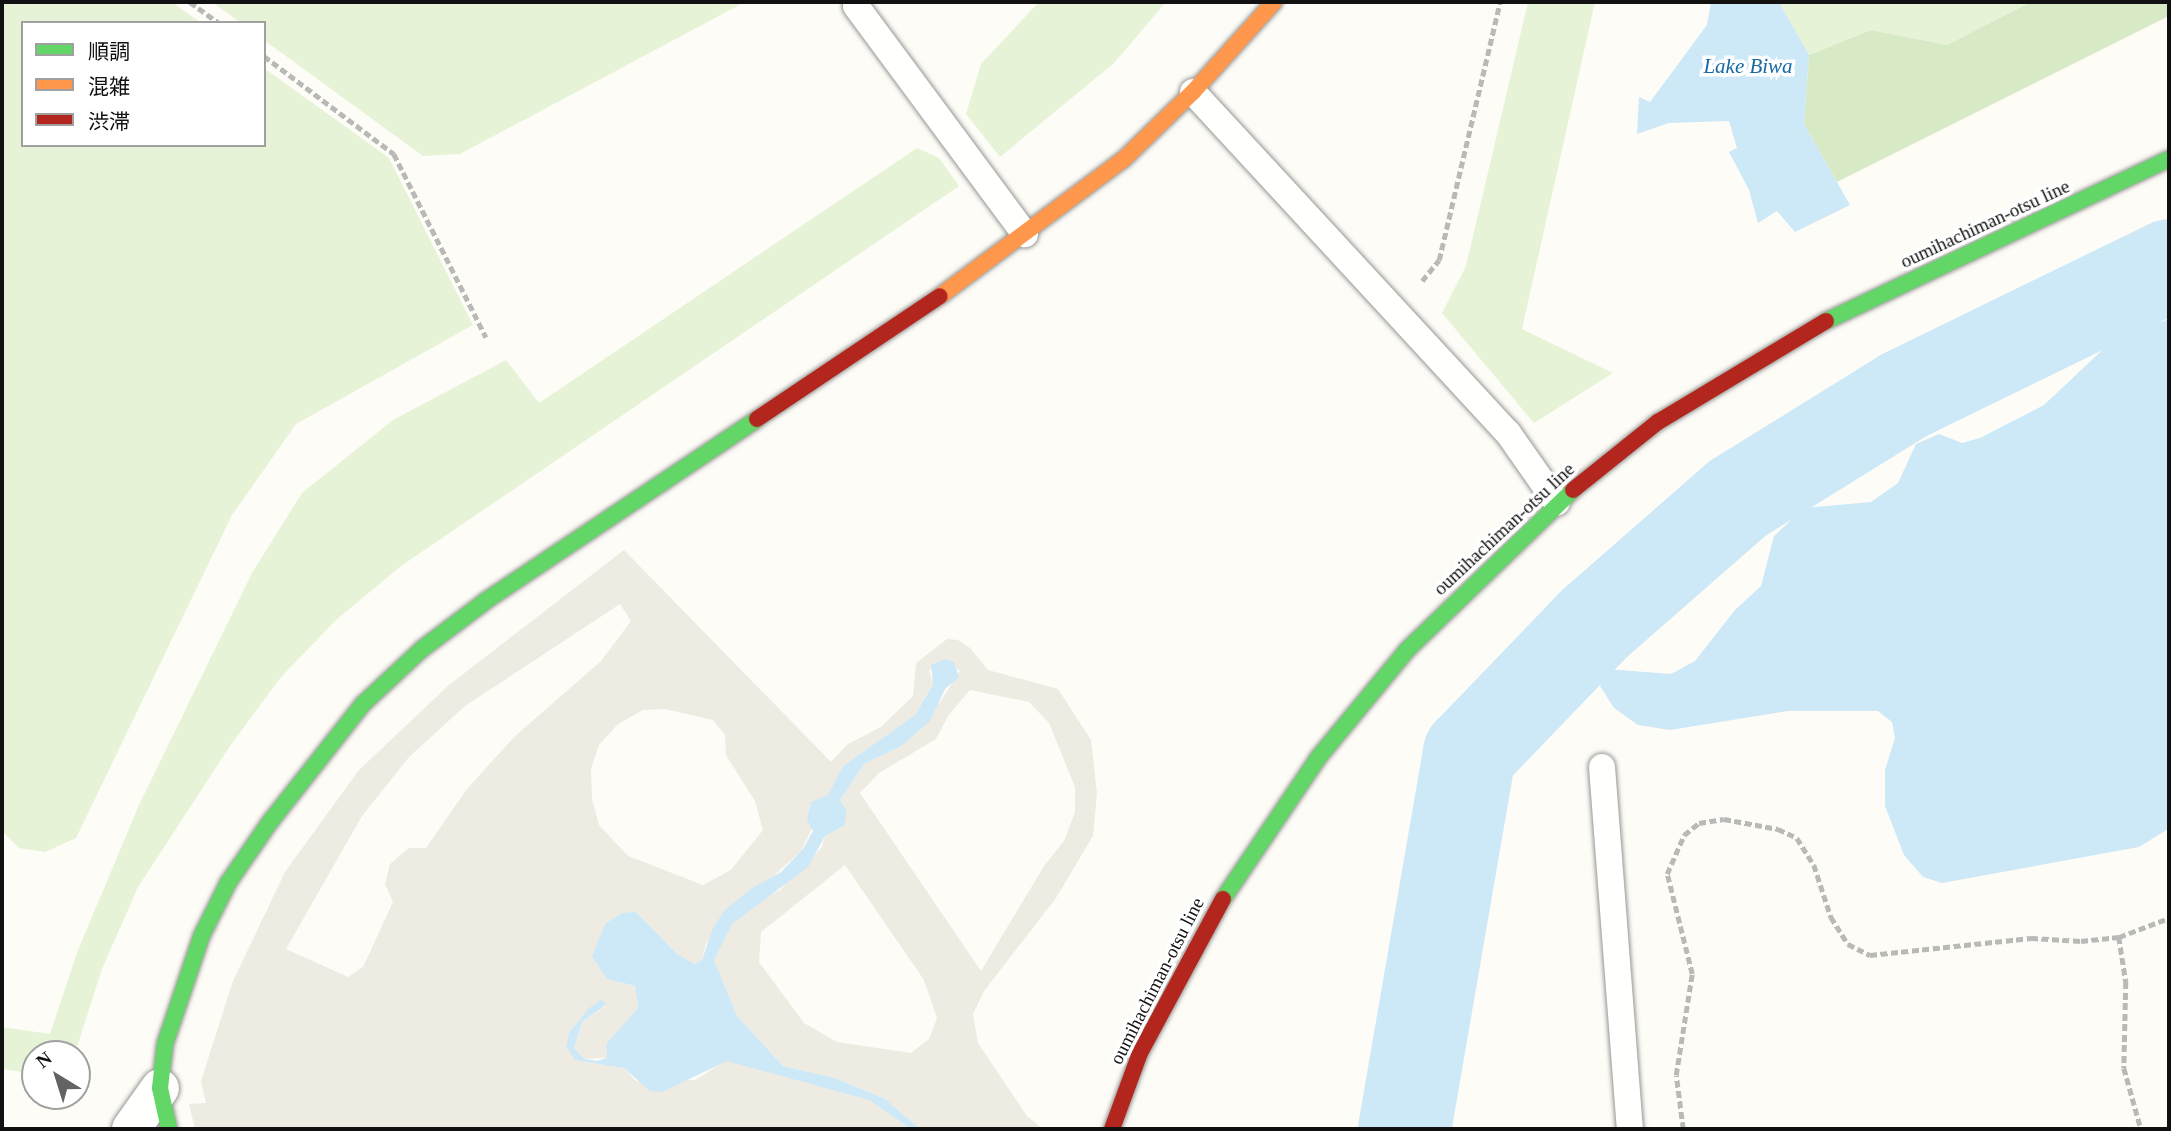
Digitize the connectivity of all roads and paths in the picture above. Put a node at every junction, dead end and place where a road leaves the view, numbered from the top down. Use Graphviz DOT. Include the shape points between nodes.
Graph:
graph roads {
  1 [pos="190,2"];
  2 [pos="1274,2"];
  3 [pos="1500,2"];
  4 [pos="856,6"];
  5 [pos="216,21"];
  6 [pos="266,58"];
  7 [pos="1193,92"];
  8 [pos="2169,159"];
  9 [pos="1025,234"];
  10 [pos="1396,312"];
  11 [pos="486,337"];
  12 [pos="1557,503"];
  13 [pos="1602,767"];
  14 [pos="2169,918"];
  15 [pos="2119,937"];
  16 [pos="160,1088"];
  17 [pos="131,1129"];
  18 [pos="169,1129"];
  19 [pos="1112,1129"];
  20 [pos="1630,1129"];
  21 [pos="1683,1129"];
  22 [pos="2141,1129"];
  1 -- 5 [label="path"];
  2 -- 7 [label="street"];
  3 -- 10 [label="path" via="1439,260"];
  4 -- 9 [label="lane"];
  6 -- 11 [label="path" via="394,154"];
  7 -- 9 [label="street" via="1125,159"];
  7 -- 10 [label="lane"];
  8 -- 12 [label="street, oumihachiman-otsu line" via="1810,328 1658,422"];
  9 -- 16 [label="street" via="487,600 422,649 363,704 314,761 228,883 180,994 164,1044"];
  10 -- 12 [label="lane" via="1508,433"];
  12 -- 19 [label="street, oumihachiman-otsu line" via="1407,650 1318,758 1213,914 1140,1053"];
  13 -- 20 [label="lane"];
  14 -- 15 [label="path"];
  15 -- 21 [label="path" via="2081,941 2031,938 1870,955 1848,944 1830,917 1814,865 1797,838 1778,829 1724,819 1699,823 1684,835 1667,874 1692,974 1676,1075"];
  15 -- 22 [label="path" via="2126,982 2124,1068"];
  16 -- 17 [label="street"];
  16 -- 18 [label="street"];
}
